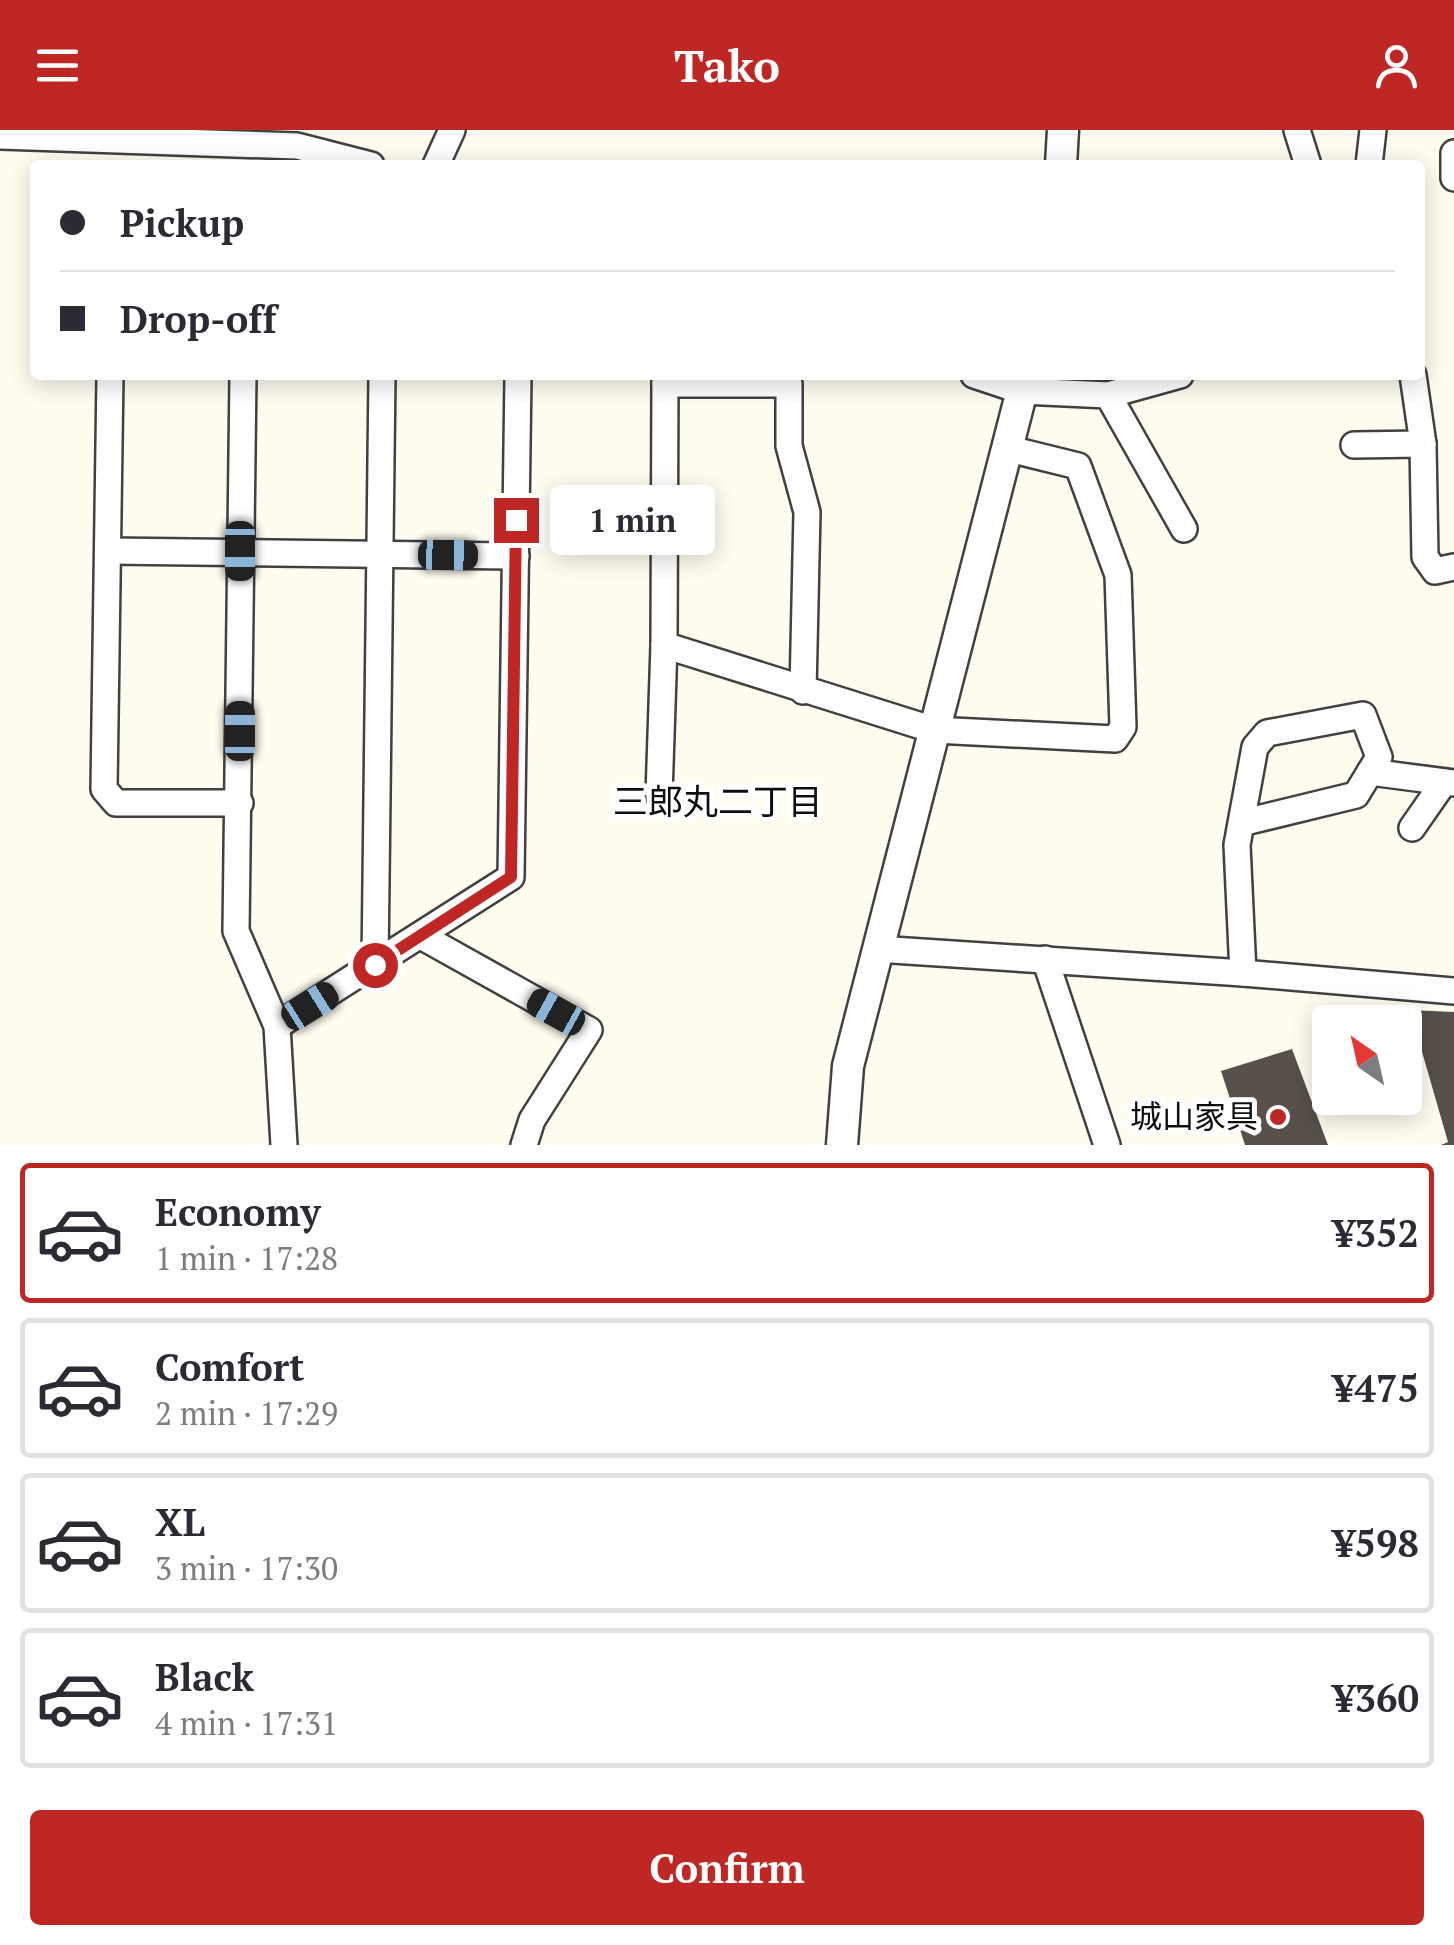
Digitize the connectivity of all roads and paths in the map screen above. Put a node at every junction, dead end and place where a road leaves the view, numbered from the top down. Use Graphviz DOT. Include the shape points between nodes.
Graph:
graph roads {
  1 [pos="452,130"];
  2 [pos="1063,130"];
  3 [pos="1297,130"];
  4 [pos="1373,130"];
  5 [pos="113,134"];
  6 [pos="0,136"];
  7 [pos="1454,153"];
  8 [pos="247,154"];
  9 [pos="112,160"];
  10 [pos="352,160"];
  11 [pos="438,160"];
  12 [pos="1061,160"];
  13 [pos="1306,160"];
  14 [pos="1370,160"];
  15 [pos="1454,178"];
  16 [pos="110,380"];
  17 [pos="243,380"];
  18 [pos="382,380"];
  19 [pos="518,380"];
  20 [pos="665,380"];
  21 [pos="690,380"];
  22 [pos="1162,380"];
  23 [pos="1414,380"];
  24 [pos="1024,383"];
  25 [pos="1108,395"];
  26 [pos="1423,444"];
  27 [pos="1354,445"];
  28 [pos="1009,449"];
  29 [pos="1184,529"];
  30 [pos="108,551"];
  31 [pos="240,551"];
  32 [pos="380,554"];
  33 [pos="516,556"];
  34 [pos="1454,567"];
  35 [pos="664,646"];
  36 [pos="802,690"];
  37 [pos="934,730"];
  38 [pos="1370,772"];
  39 [pos="1449,782"];
  40 [pos="659,795"];
  41 [pos="240,804"];
  42 [pos="1241,823"];
  43 [pos="1412,828"];
  44 [pos="421,936"];
  45 [pos="877,949"];
  46 [pos="1045,960"];
  47 [pos="375,965"];
  48 [pos="1243,973"];
  49 [pos="1454,991"];
  50 [pos="277,1026"];
  51 [pos="284,1145"];
  52 [pos="524,1145"];
  53 [pos="842,1145"];
  54 [pos="1106,1145"];
  1 -- 11 [label="street"];
  2 -- 12 [label="street"];
  3 -- 13 [label="street"];
  4 -- 14 [label="street"];
  5 -- 6 [label="street"];
  5 -- 8 [label="street"];
  5 -- 9 [label="street"];
  7 -- 15 [label="street"];
  8 -- 10 [label="street" via="297,146"];
  16 -- 30 [label="street"];
  17 -- 31 [label="street"];
  18 -- 32 [label="street"];
  19 -- 33 [label="street"];
  20 -- 35 [label="street"];
  21 -- 36 [label="street" via="789,384 790,446 808,512"];
  22 -- 25 [label="street"];
  23 -- 26 [label="street"];
  24 -- 25 [label="street"];
  24 -- 28 [label="street"];
  25 -- 29 [label="street"];
  26 -- 27 [label="street"];
  26 -- 34 [label="street" via="1425,558 1435,571"];
  28 -- 37 [label="street"];
  28 -- 37 [label="street" via="1078,466 1118,574 1123,726 1115,739"];
  30 -- 31 [label="street"];
  30 -- 41 [label="street" via="104,790 116,802"];
  31 -- 32 [label="street"];
  31 -- 41 [label="street"];
  32 -- 33 [label="street"];
  32 -- 47 [label="street"];
  33 -- 44 [label="street" via="511,877"];
  35 -- 36 [label="street"];
  35 -- 40 [label="street"];
  36 -- 37 [label="street"];
  37 -- 45 [label="street"];
  38 -- 39 [label="street"];
  38 -- 42 [label="street" via="1356,794"];
  38 -- 42 [label="street" via="1379,757 1363,716 1267,732 1254,746"];
  39 -- 43 [label="street"];
  41 -- 50 [label="street" via="236,930"];
  42 -- 48 [label="street"];
  44 -- 47 [label="street"];
  44 -- 52 [label="street" via="589,1030 532,1120"];
  45 -- 46 [label="street"];
  45 -- 53 [label="street" via="848,1066"];
  46 -- 48 [label="street"];
  46 -- 54 [label="street"];
  47 -- 50 [label="street"];
  48 -- 49 [label="street"];
  50 -- 51 [label="street"];
}
